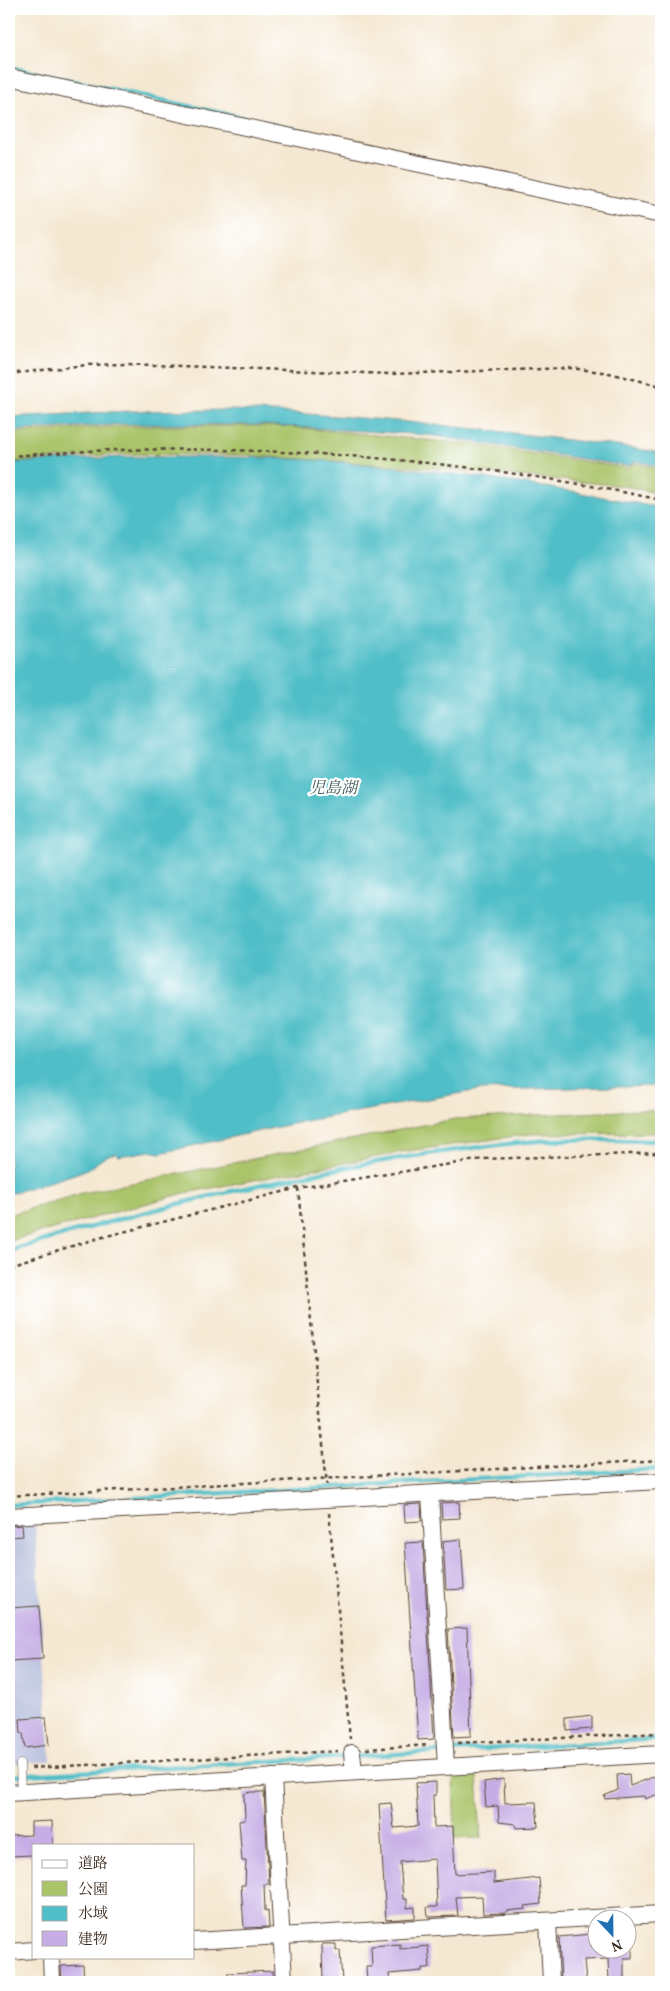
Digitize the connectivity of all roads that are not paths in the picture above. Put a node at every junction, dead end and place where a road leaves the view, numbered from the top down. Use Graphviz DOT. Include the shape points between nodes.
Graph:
graph roads {
  1 [pos="9,77"];
  2 [pos="661,215"];
  3 [pos="661,1481"];
  4 [pos="430,1494"];
  5 [pos="9,1516"];
  6 [pos="446,1754"];
  7 [pos="661,1754"];
  8 [pos="20,1768"];
  9 [pos="273,1777"];
  10 [pos="17,1789"];
  11 [pos="661,1914"];
  12 [pos="548,1921"];
  13 [pos="282,1936"];
  14 [pos="195,1941"];
  15 [pos="32,1950"];
  16 [pos="9,1952"];
  17 [pos="51,1958"];
  18 [pos="52,1982"];
  19 [pos="284,1982"];
  20 [pos="552,1982"];
  1 -- 2 [label="street"];
  3 -- 4 [label="street"];
  4 -- 5 [label="street" via="327,1491"];
  4 -- 6 [label="street"];
  6 -- 7 [label="street"];
  6 -- 9 [label="street" via="352,1760"];
  8 -- 10 [label="lane"];
  9 -- 10 [label="street"];
  9 -- 13 [label="street"];
  11 -- 12 [label="street"];
  12 -- 13 [label="street"];
  12 -- 20 [label="street"];
  13 -- 14 [label="street"];
  13 -- 19 [label="street"];
  15 -- 16 [label="street"];
  17 -- 18 [label="street"];
}
